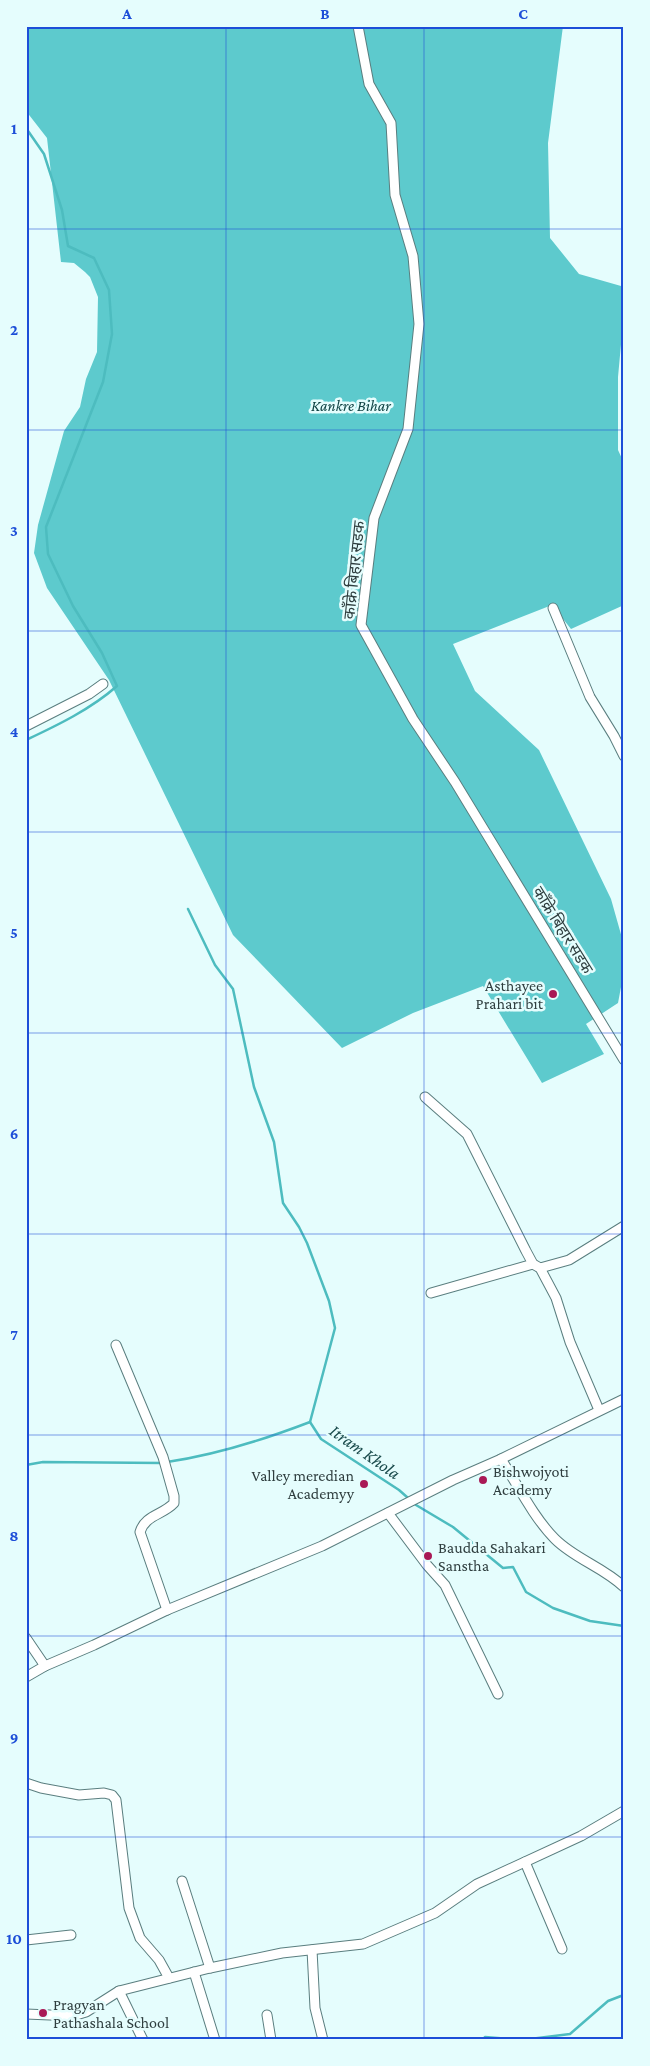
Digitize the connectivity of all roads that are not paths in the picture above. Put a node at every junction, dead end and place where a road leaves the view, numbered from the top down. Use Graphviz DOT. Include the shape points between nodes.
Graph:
graph roads {
  1 [pos="358,26"];
  2 [pos="553,608"];
  3 [pos="104,684"];
  4 [pos="26,726"];
  5 [pos="624,756"];
  6 [pos="624,1060"];
  7 [pos="425,1097"];
  8 [pos="624,1226"];
  9 [pos="537,1266"];
  10 [pos="431,1293"];
  11 [pos="116,1346"];
  12 [pos="624,1399"];
  13 [pos="599,1410"];
  14 [pos="501,1459"];
  15 [pos="388,1513"];
  16 [pos="624,1586"];
  17 [pos="167,1610"];
  18 [pos="26,1638"];
  19 [pos="45,1666"];
  20 [pos="26,1677"];
  21 [pos="498,1694"];
  22 [pos="26,1783"];
  23 [pos="624,1812"];
  24 [pos="525,1862"];
  25 [pos="182,1881"];
  26 [pos="71,1935"];
  27 [pos="26,1940"];
  28 [pos="562,1949"];
  29 [pos="312,1950"];
  30 [pos="210,1968"];
  31 [pos="194,1972"];
  32 [pos="168,1978"];
  33 [pos="119,1991"];
  34 [pos="26,2014"];
  35 [pos="267,2015"];
  36 [pos="143,2040"];
  37 [pos="214,2040"];
  38 [pos="271,2040"];
  39 [pos="323,2040"];
  1 -- 6 [label="street, काँक्रे बिहार सडक" via="369,84 391,124 395,195 413,256 419,324 408,429 374,518 361,625 413,719 455,782"];
  2 -- 5 [label="street" via="590,697"];
  3 -- 4 [label="street"];
  7 -- 9 [label="street" via="467,1134"];
  8 -- 9 [label="street" via="569,1260"];
  9 -- 10 [label="street"];
  9 -- 13 [label="street" via="556,1298 570,1342"];
  11 -- 17 [label="street" via="163,1457 174,1496 170,1508 146,1520 140,1532"];
  12 -- 13 [label="street"];
  13 -- 14 [label="street"];
  14 -- 15 [label="street"];
  14 -- 16 [label="street" via="554,1538 578,1557 611,1574"];
  15 -- 17 [label="street" via="322,1546"];
  15 -- 21 [label="street" via="445,1585"];
  17 -- 19 [label="street"];
  18 -- 19 [label="street"];
  19 -- 20 [label="street"];
  22 -- 32 [label="street" via="79,1795 104,1793 116,1800 129,1908 140,1938 159,1960"];
  23 -- 24 [label="street"];
  24 -- 28 [label="street"];
  24 -- 29 [label="street" via="477,1884 435,1913 373,1940 348,1947"];
  25 -- 30 [label="street"];
  26 -- 27 [label="street"];
  29 -- 30 [label="street"];
  29 -- 39 [label="street" via="315,2008"];
  30 -- 31 [label="street"];
  31 -- 32 [label="street"];
  31 -- 37 [label="street"];
  32 -- 33 [label="street"];
  33 -- 34 [label="street" via="86,2012 73,2016"];
  33 -- 36 [label="street"];
  35 -- 38 [label="street"];
}
